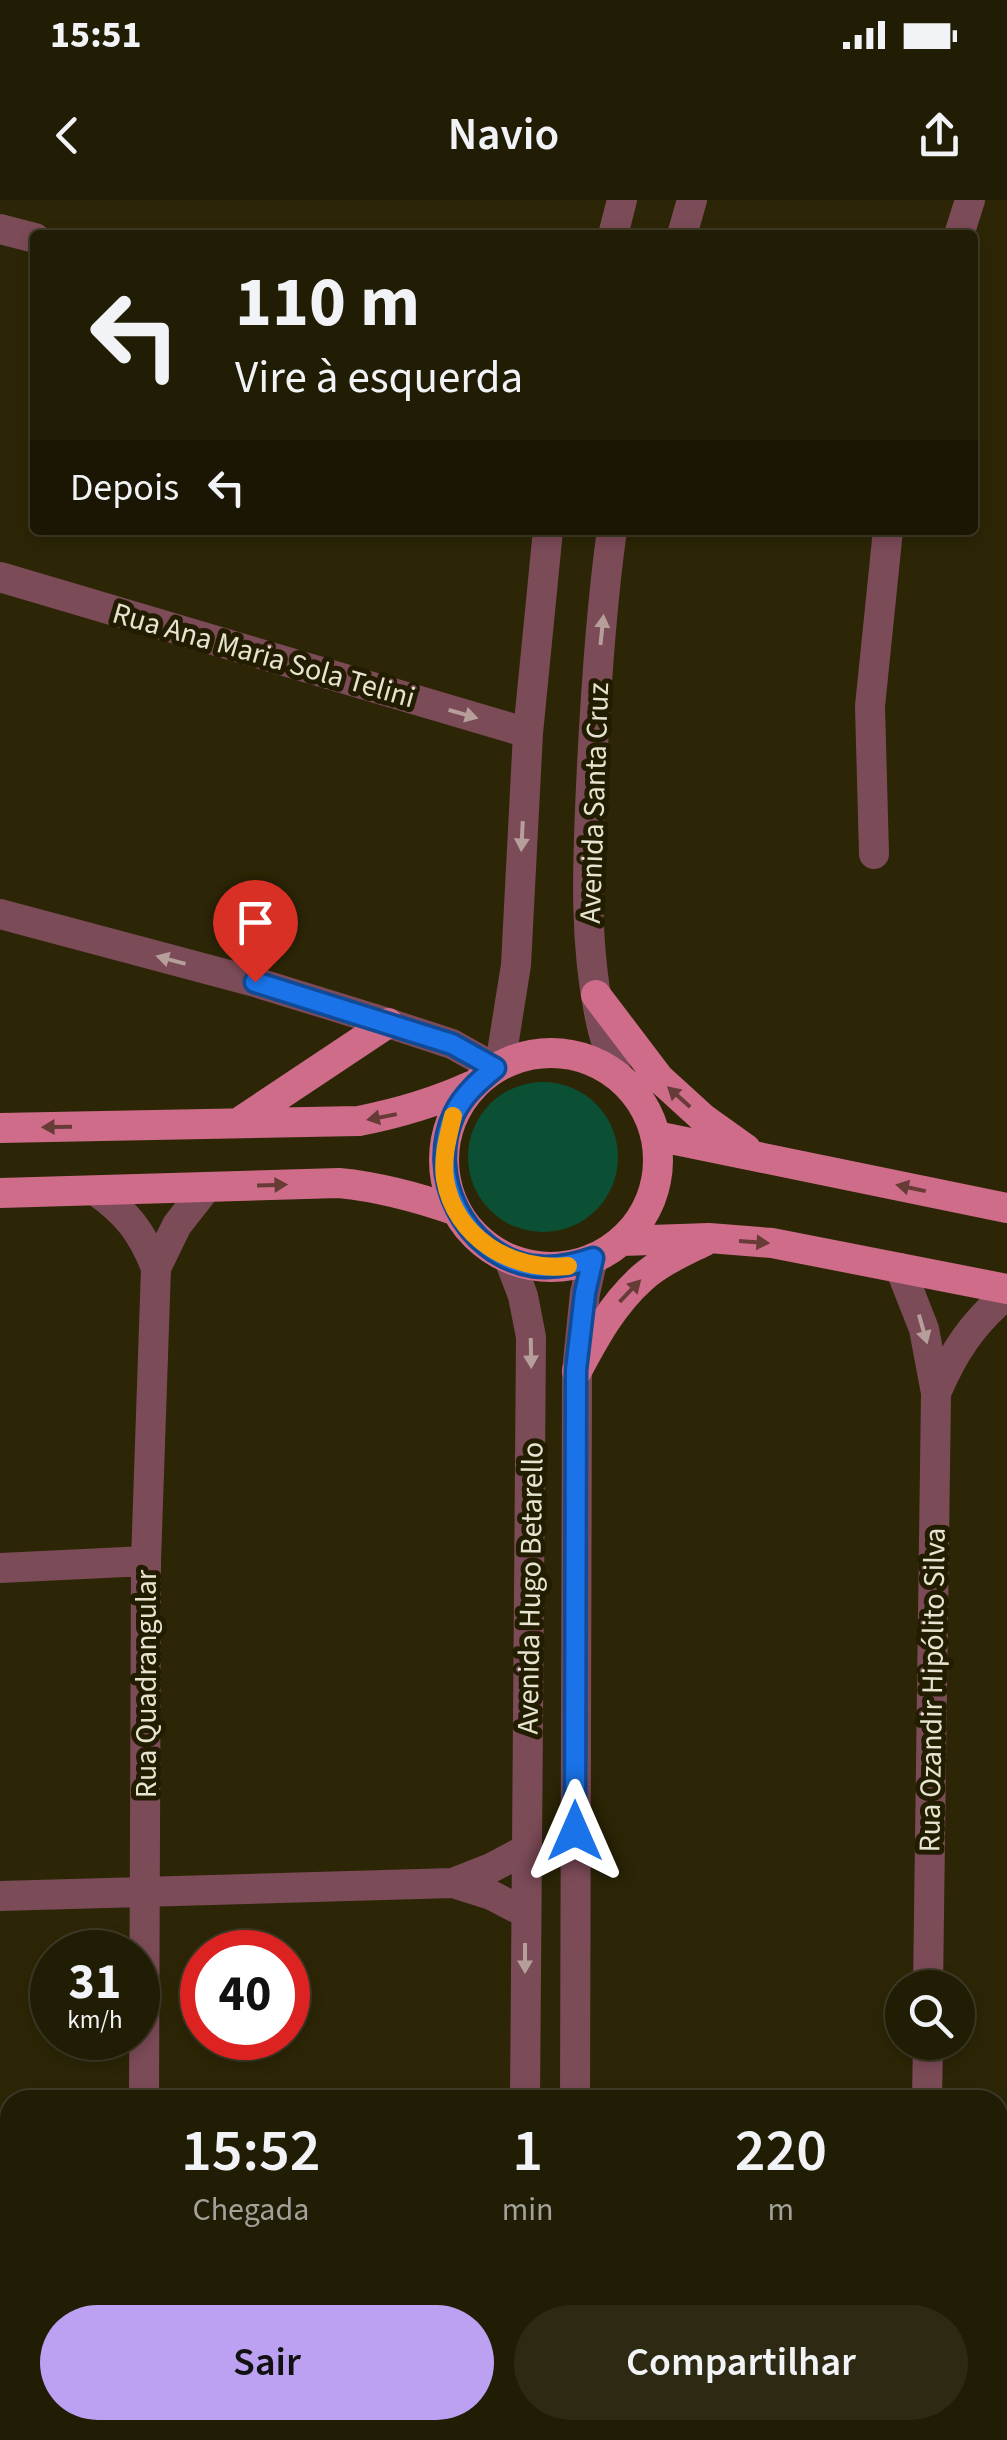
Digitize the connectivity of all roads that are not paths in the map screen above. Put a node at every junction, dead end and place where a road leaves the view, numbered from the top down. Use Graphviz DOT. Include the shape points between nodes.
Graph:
graph roads {
  1 [pos="622,200"];
  2 [pos="692,200"];
  3 [pos="970,200"];
  4 [pos="0,228"];
  5 [pos="614,230"];
  6 [pos="683,230"];
  7 [pos="961,230"];
  8 [pos="30,237"];
  9 [pos="548,535"];
  10 [pos="612,535"];
  11 [pos="887,535"];
  12 [pos="0,577"];
  13 [pos="528,733"];
  14 [pos="874,854"];
  15 [pos="0,914"];
  16 [pos="596,995"];
  17 [pos="388,1022"];
  18 [pos="489,1073"];
  19 [pos="617,1074"];
  20 [pos="238,1123"];
  21 [pos="0,1128"];
  22 [pos="656,1136"];
  23 [pos="756,1156"];
  24 [pos="206,1188"];
  25 [pos="96,1190"];
  26 [pos="0,1193"];
  27 [pos="1007,1208"];
  28 [pos="456,1211"];
  29 [pos="709,1238"];
  30 [pos="622,1241"];
  31 [pos="593,1258"];
  32 [pos="509,1259"];
  33 [pos="156,1268"];
  34 [pos="900,1268"];
  35 [pos="1007,1292"];
  36 [pos="576,1370"];
  37 [pos="936,1392"];
  38 [pos="146,1561"];
  39 [pos="0,1568"];
  40 [pos="527,1850"];
  41 [pos="453,1883"];
  42 [pos="146,1890"];
  43 [pos="0,1896"];
  44 [pos="526,1913"];
  45 [pos="928,1970"];
  46 [pos="928,2060"];
  47 [pos="144,2090"];
  48 [pos="525,2090"];
  49 [pos="574,2090"];
  50 [pos="927,2090"];
  1 -- 5 [label="street"];
  2 -- 6 [label="street"];
  3 -- 7 [label="street"];
  4 -- 8 [label="street"];
  9 -- 13 [label="street"];
  16 -- 10 [label="street, Avenida Santa Cruz, one-way" via="588,855"];
  11 -- 14 [label="street" via="870,706"];
  12 -- 13 [label="street, Rua Ana Maria Sola Telini, one-way"];
  13 -- 18 [label="street, one-way" via="516,965"];
  17 -- 15 [label="street, one-way"];
  16 -- 19 [label="street, Avenida Santa Cruz"];
  23 -- 16 [label="main road, one-way" via="659,1078"];
  17 -- 18 [label="street" via="452,1044"];
  17 -- 20 [label="main road"];
  18 -- 19 [label="main road" via="548,1052 596,1061"];
  18 -- 20 [label="main road, one-way" via="398,1114"];
  18 -- 28 [label="main road" via="454,1113 445,1145"];
  19 -- 22 [label="main road" via="642,1102"];
  20 -- 21 [label="main road, one-way"];
  22 -- 23 [label="main road"];
  22 -- 30 [label="main road" via="653,1193"];
  27 -- 23 [label="main road, one-way"];
  24 -- 25 [label="main road"];
  24 -- 28 [label="main road, one-way" via="372,1186"];
  24 -- 33 [label="street, Rua Quadrangular"];
  25 -- 26 [label="main road"];
  25 -- 33 [label="street, Rua Quadrangular" via="133,1223"];
  28 -- 32 [label="main road"];
  29 -- 30 [label="main road"];
  29 -- 34 [label="main road, one-way"];
  36 -- 29 [label="main road, one-way" via="614,1308 643,1277"];
  30 -- 31 [label="main road"];
  31 -- 32 [label="main road" via="551,1268"];
  31 -- 36 [label="street, Avenida Hugo Betarello"];
  32 -- 40 [label="street, Avenida Hugo Betarello, one-way" via="531,1337"];
  33 -- 38 [label="street, Rua Quadrangular"];
  34 -- 35 [label="main road"];
  34 -- 37 [label="street, Rua Ozandir Hipólito Silva, one-way" via="924,1329"];
  35 -- 37 [label="street, Rua Ozandir Hipólito Silva" via="966,1335"];
  36 -- 49 [label="street, Avenida Hugo Betarello"];
  37 -- 45 [label="street, Rua Ozandir Hipólito Silva"];
  38 -- 39 [label="street"];
  38 -- 42 [label="street, Rua Quadrangular"];
  40 -- 41 [label="street"];
  40 -- 44 [label="street, Avenida Hugo Betarello"];
  41 -- 42 [label="street"];
  41 -- 44 [label="street"];
  42 -- 43 [label="street"];
  42 -- 47 [label="street, Rua Quadrangular"];
  44 -- 48 [label="street, Avenida Hugo Betarello, one-way"];
  46 -- 50 [label="street"];
}
